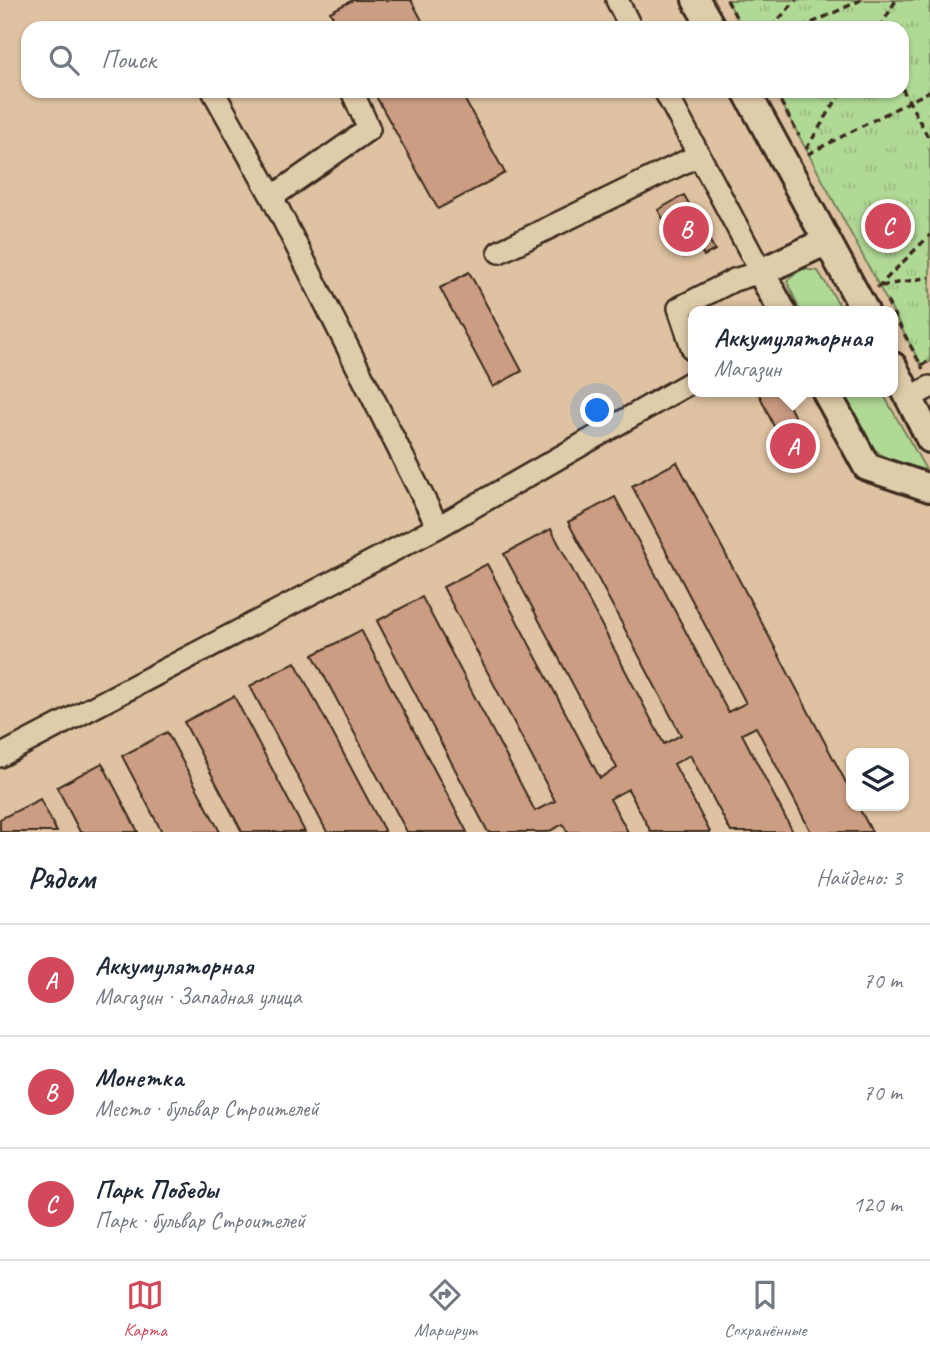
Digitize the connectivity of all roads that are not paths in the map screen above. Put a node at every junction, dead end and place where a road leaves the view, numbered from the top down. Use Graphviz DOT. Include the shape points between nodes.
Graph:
graph roads {
  1 [pos="617,0"];
  2 [pos="696,0"];
  3 [pos="628,21"];
  4 [pos="708,21"];
  5 [pos="217,98"];
  6 [pos="355,98"];
  7 [pos="669,98"];
  8 [pos="750,98"];
  9 [pos="699,155"];
  10 [pos="271,197"];
  11 [pos="828,241"];
  12 [pos="499,253"];
  13 [pos="761,272"];
  14 [pos="868,299"];
  15 [pos="779,306"];
  16 [pos="688,336"];
  17 [pos="898,370"];
  18 [pos="688,384"];
  19 [pos="921,387"];
  20 [pos="829,397"];
  21 [pos="930,439"];
  22 [pos="930,488"];
  23 [pos="438,527"];
  24 [pos="0,757"];
  1 -- 3 [label="lane"];
  2 -- 4 [label="main road"];
  5 -- 10 [label="lane"];
  6 -- 10 [label="lane" via="369,129"];
  7 -- 9 [label="lane"];
  8 -- 11 [label="main road"];
  9 -- 12 [label="lane"];
  9 -- 13 [label="lane"];
  10 -- 23 [label="lane"];
  11 -- 13 [label="main road"];
  11 -- 14 [label="main road"];
  13 -- 15 [label="main road"];
  13 -- 16 [label="lane" via="734,280 678,309"];
  17 -- 19 [label="main road"];
  18 -- 23 [label="lane"];
  19 -- 21 [label="main road"];
  20 -- 22 [label="main road" via="867,467"];
  23 -- 24 [label="lane"];
}
